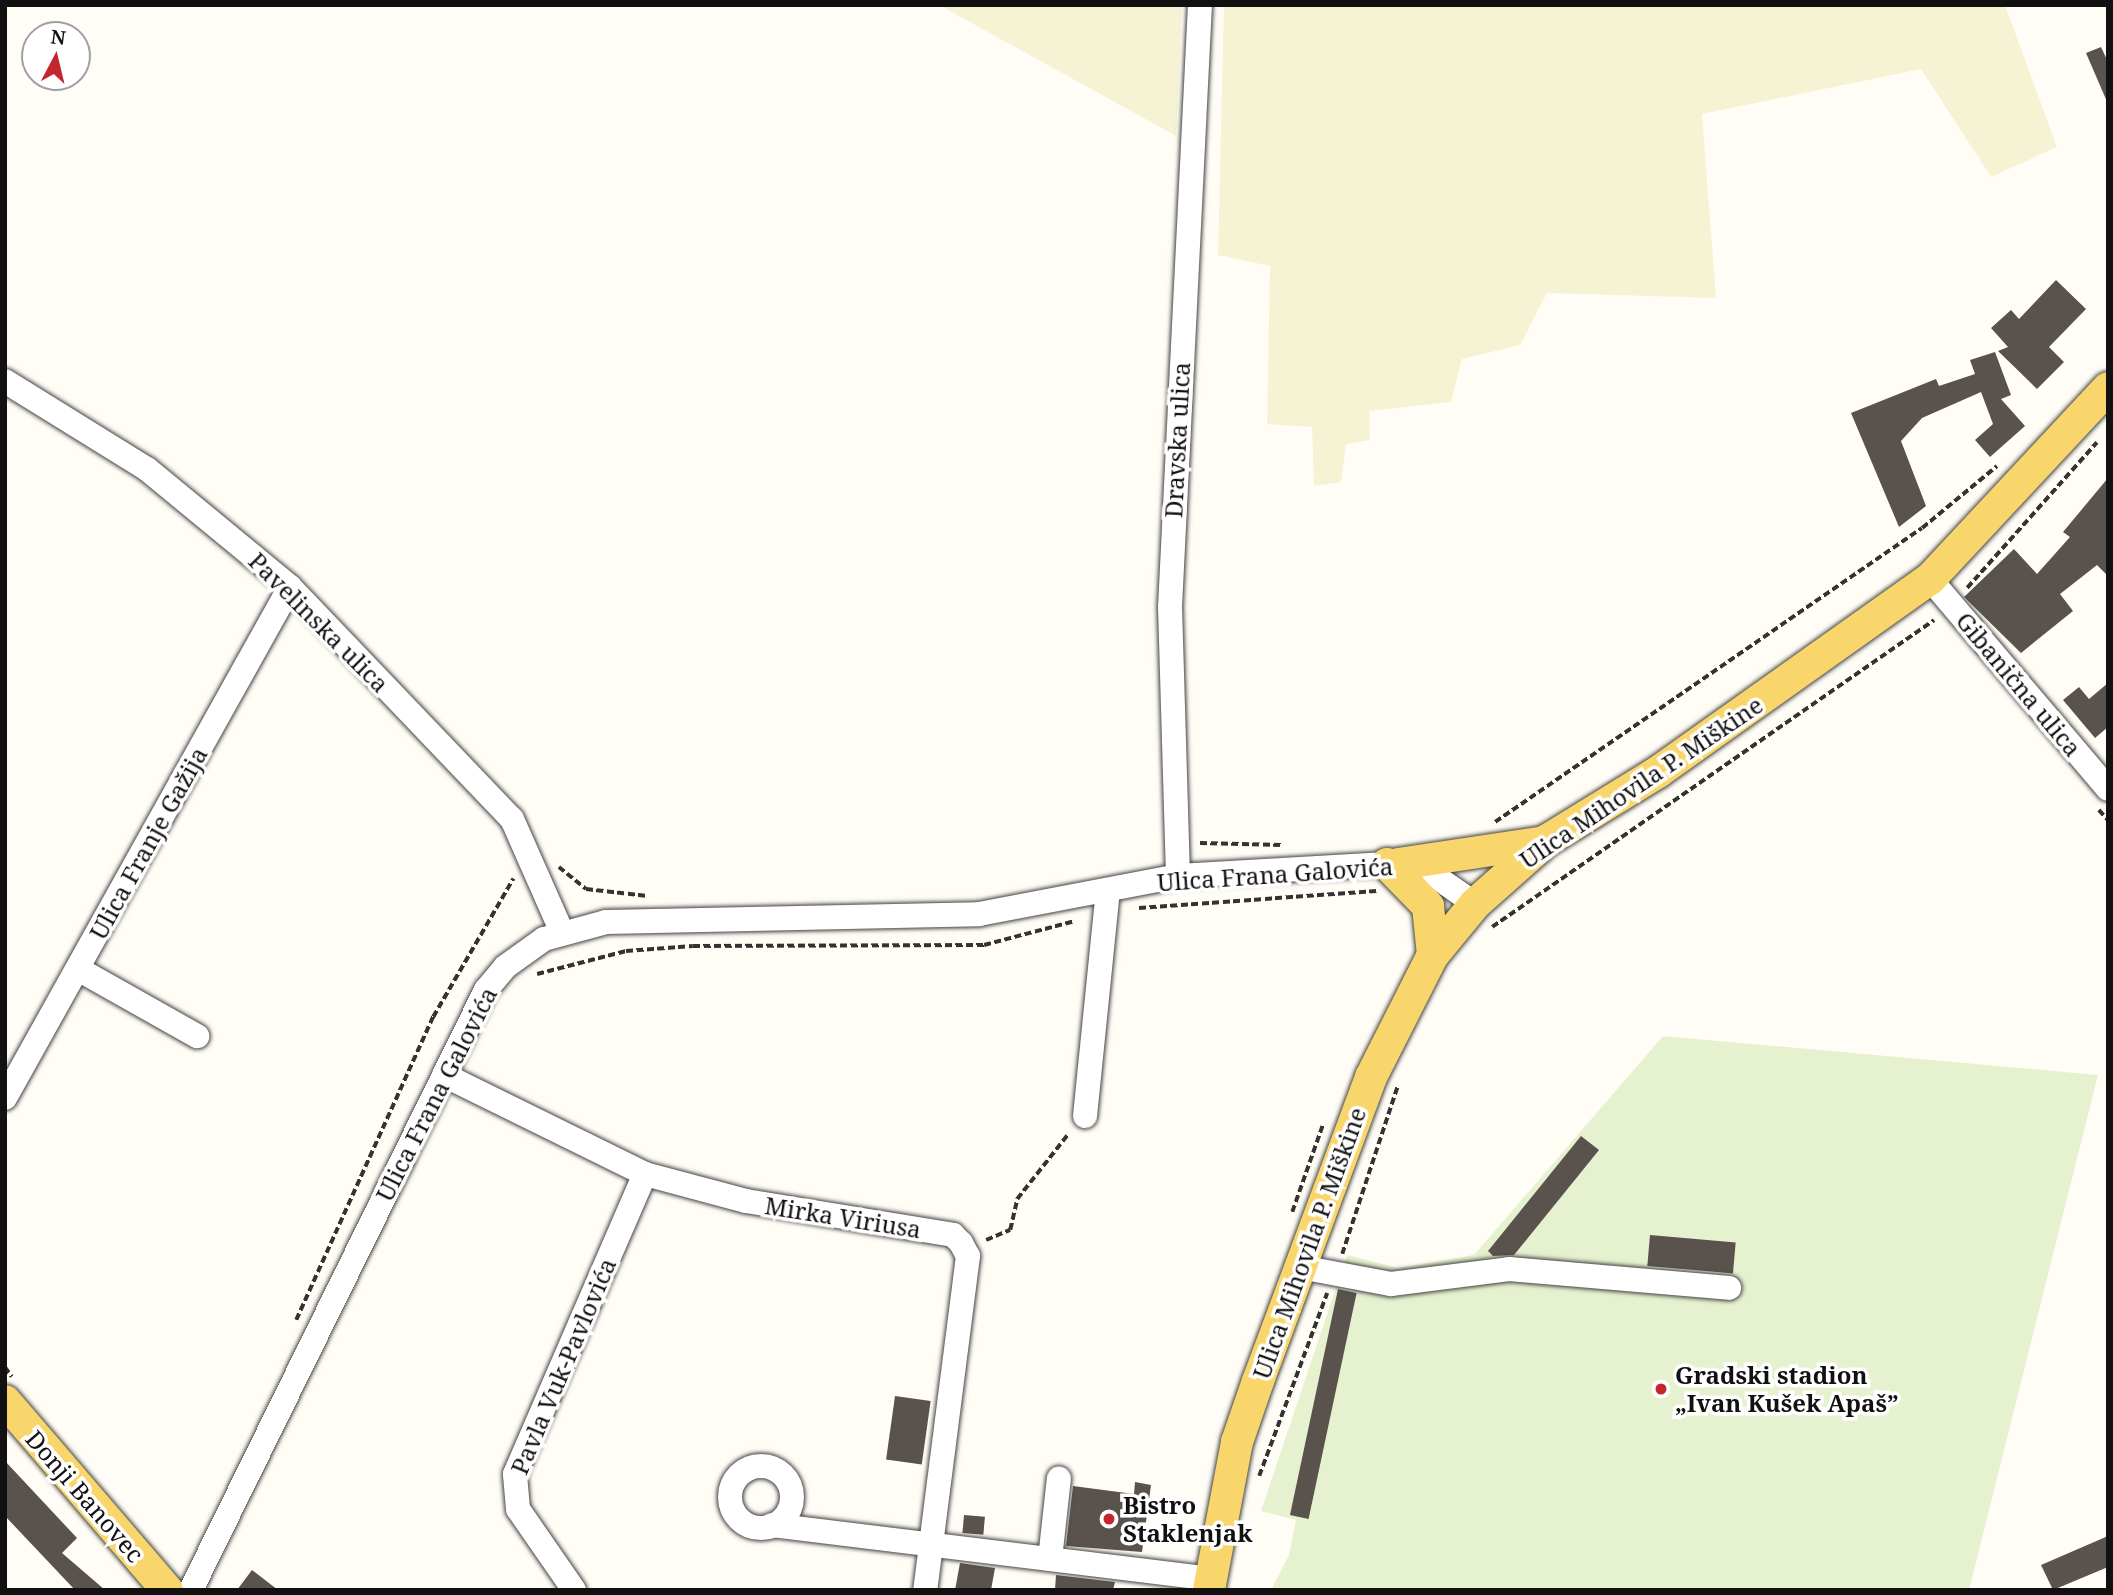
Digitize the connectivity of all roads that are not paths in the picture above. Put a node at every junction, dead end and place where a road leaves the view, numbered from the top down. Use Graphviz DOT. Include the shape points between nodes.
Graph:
graph roads {
  1 [pos="1200,5"];
  2 [pos="5,381"];
  3 [pos="2108,388"];
  4 [pos="1930,579"];
  5 [pos="289,587"];
  6 [pos="2108,789"];
  7 [pos="1546,841"];
  8 [pos="1392,873"];
  9 [pos="1178,876"];
  10 [pos="1108,890"];
  11 [pos="1481,917"];
  12 [pos="561,930"];
  13 [pos="1433,954"];
  14 [pos="78,969"];
  15 [pos="197,1036"];
  16 [pos="444,1075"];
  17 [pos="5,1098"];
  18 [pos="1085,1116"];
  19 [pos="645,1174"];
  20 [pos="1300,1267"];
  21 [pos="1729,1288"];
  22 [pos="5,1401"];
  23 [pos="1059,1478"];
  24 [pos="772,1525"];
  25 [pos="931,1543"];
  26 [pos="1050,1559"];
  27 [pos="1210,1584"];
  28 [pos="167,1590"];
  29 [pos="191,1590"];
  30 [pos="574,1590"];
  31 [pos="925,1590"];
  1 -- 9 [label="street, Dravska ulica" via="1170,607"];
  2 -- 5 [label="street, Pavelinska ulica" via="147,470"];
  3 -- 4 [label="main road, Ulica Mihovila P. Miškine"];
  4 -- 6 [label="street, Gibanična ulica"];
  4 -- 7 [label="main road, Ulica Mihovila P. Miškine" via="1658,772"];
  5 -- 12 [label="street, Pavelinska ulica" via="512,820 534,856"];
  5 -- 14 [label="street, Ulica Franje Gažija"];
  7 -- 8 [label="main road"];
  7 -- 11 [label="main road, Ulica Mihovila P. Miškine"];
  8 -- 9 [label="street, Ulica Frana Galovića"];
  8 -- 11 [label="street, Ulica Frana Galovića" via="1432,874"];
  8 -- 13 [label="main road" via="1428,906"];
  9 -- 10 [label="street, Ulica Frana Galovića"];
  10 -- 12 [label="street, Ulica Frana Galovića" via="979,914 606,922"];
  10 -- 18 [label="street"];
  11 -- 13 [label="main road, Ulica Mihovila P. Miškine"];
  12 -- 16 [label="street, Ulica Frana Galovića" via="527,948 494,978"];
  13 -- 20 [label="main road, Ulica Mihovila P. Miškine" via="1391,1027"];
  14 -- 15 [label="street"];
  14 -- 17 [label="street, Ulica Franje Gažija"];
  16 -- 19 [label="street, Mirka Viriusa"];
  16 -- 29 [label="street, Ulica Frana Galovića"];
  19 -- 25 [label="street, Mirka Viriusa" via="746,1201 953,1235 961,1243 968,1255"];
  19 -- 30 [label="street, Pavla Vuk-Pavlovića" via="515,1474 518,1509"];
  20 -- 21 [label="street" via="1391,1284 1509,1269"];
  20 -- 27 [label="main road, Ulica Mihovila P. Miškine" via="1237,1442"];
  22 -- 28 [label="main road, Donji Banovec"];
  23 -- 26 [label="street"];
  24 -- 25 [label="street"];
  25 -- 26 [label="street"];
  25 -- 31 [label="street, Mirka Viriusa"];
  26 -- 27 [label="street"];
}
